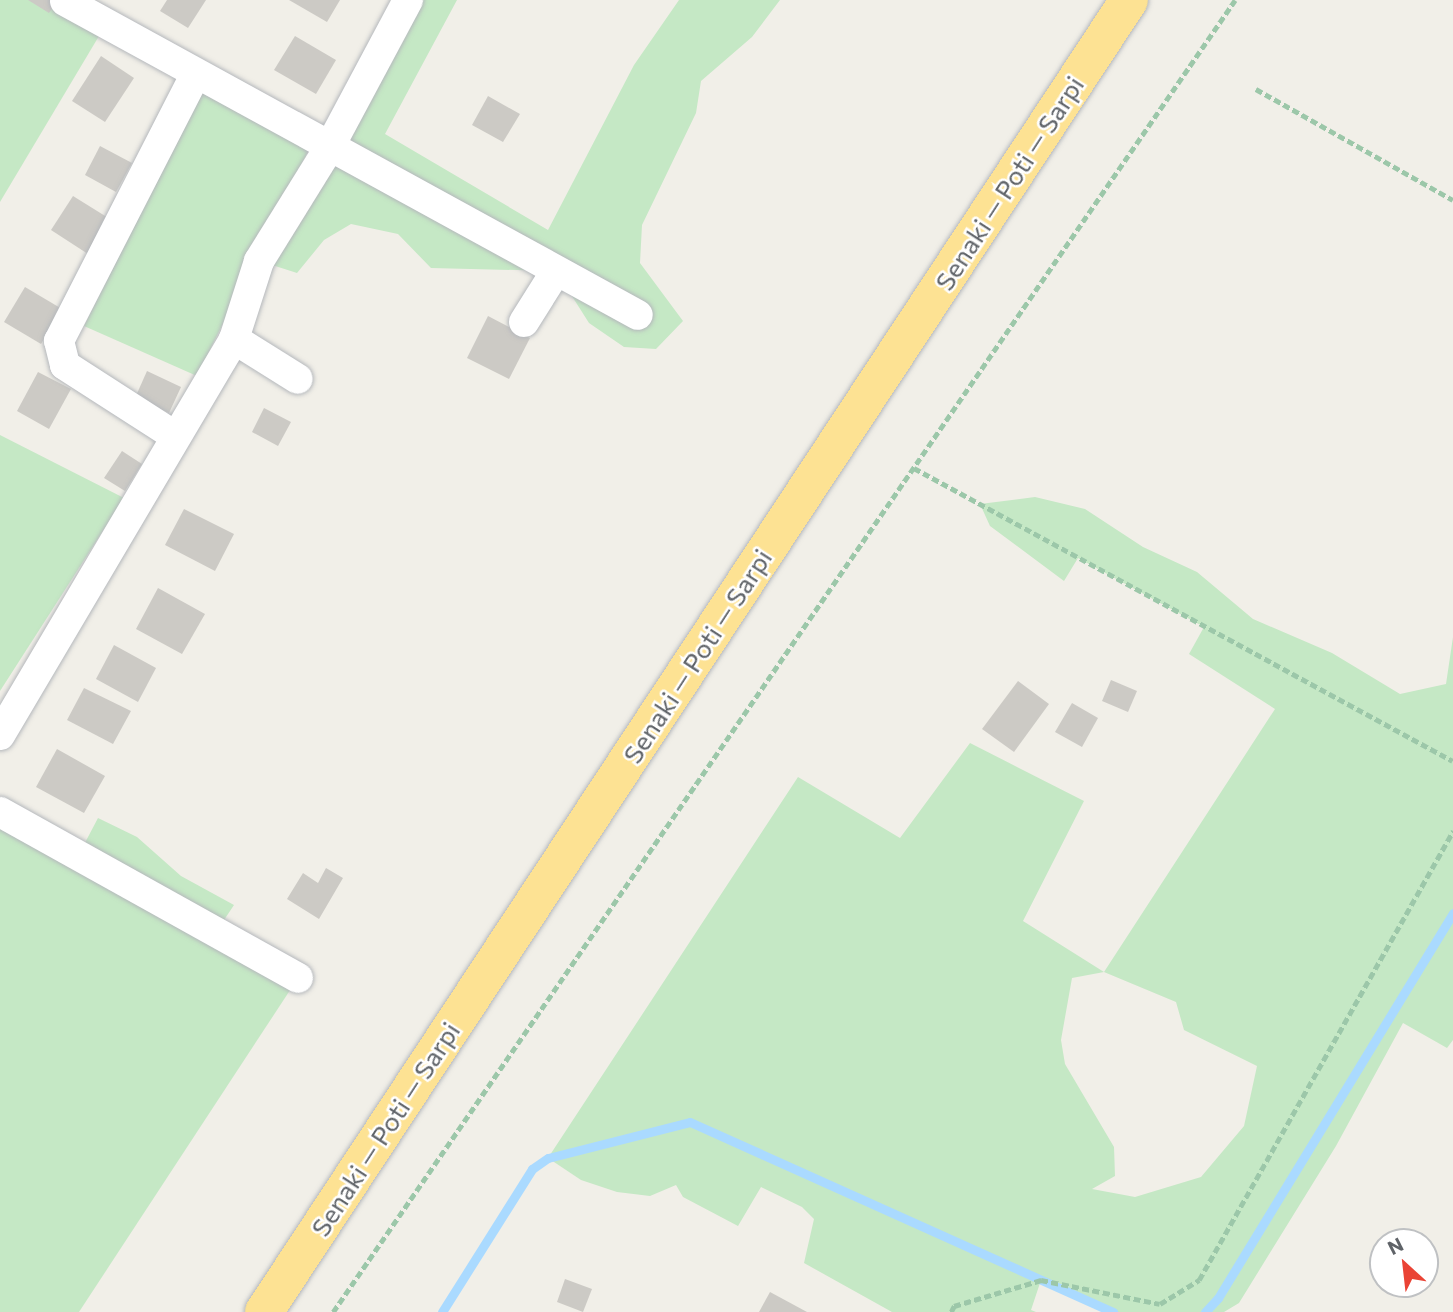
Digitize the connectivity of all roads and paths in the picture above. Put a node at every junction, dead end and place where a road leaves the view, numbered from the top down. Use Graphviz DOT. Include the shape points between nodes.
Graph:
graph roads {
  1 [pos="408,0"];
  2 [pos="1129,0"];
  3 [pos="1235,0"];
  4 [pos="65,1"];
  5 [pos="195,75"];
  6 [pos="1256,89"];
  7 [pos="329,148"];
  8 [pos="1453,200"];
  9 [pos="556,271"];
  10 [pos="638,315"];
  11 [pos="524,322"];
  12 [pos="234,339"];
  13 [pos="298,379"];
  14 [pos="174,436"];
  15 [pos="914,468"];
  16 [pos="0,735"];
  17 [pos="1453,761"];
  18 [pos="0,812"];
  19 [pos="1453,831"];
  20 [pos="298,978"];
  21 [pos="264,1312"];
  22 [pos="333,1312"];
  23 [pos="951,1312"];
  1 -- 7 [label="street"];
  2 -- 21 [label="highway, Senaki — Poti — Sarpi"];
  3 -- 15 [label="path"];
  4 -- 5 [label="street"];
  5 -- 7 [label="street"];
  5 -- 14 [label="street" via="59,341 65,365"];
  6 -- 8 [label="path"];
  7 -- 9 [label="street"];
  7 -- 12 [label="street" via="259,261"];
  9 -- 10 [label="street"];
  9 -- 11 [label="street"];
  12 -- 13 [label="street"];
  12 -- 14 [label="street"];
  14 -- 16 [label="street"];
  15 -- 17 [label="path"];
  15 -- 22 [label="path"];
  18 -- 20 [label="street"];
  19 -- 23 [label="path" via="1199,1280 1160,1304 1041,1280 954,1306"];
}
